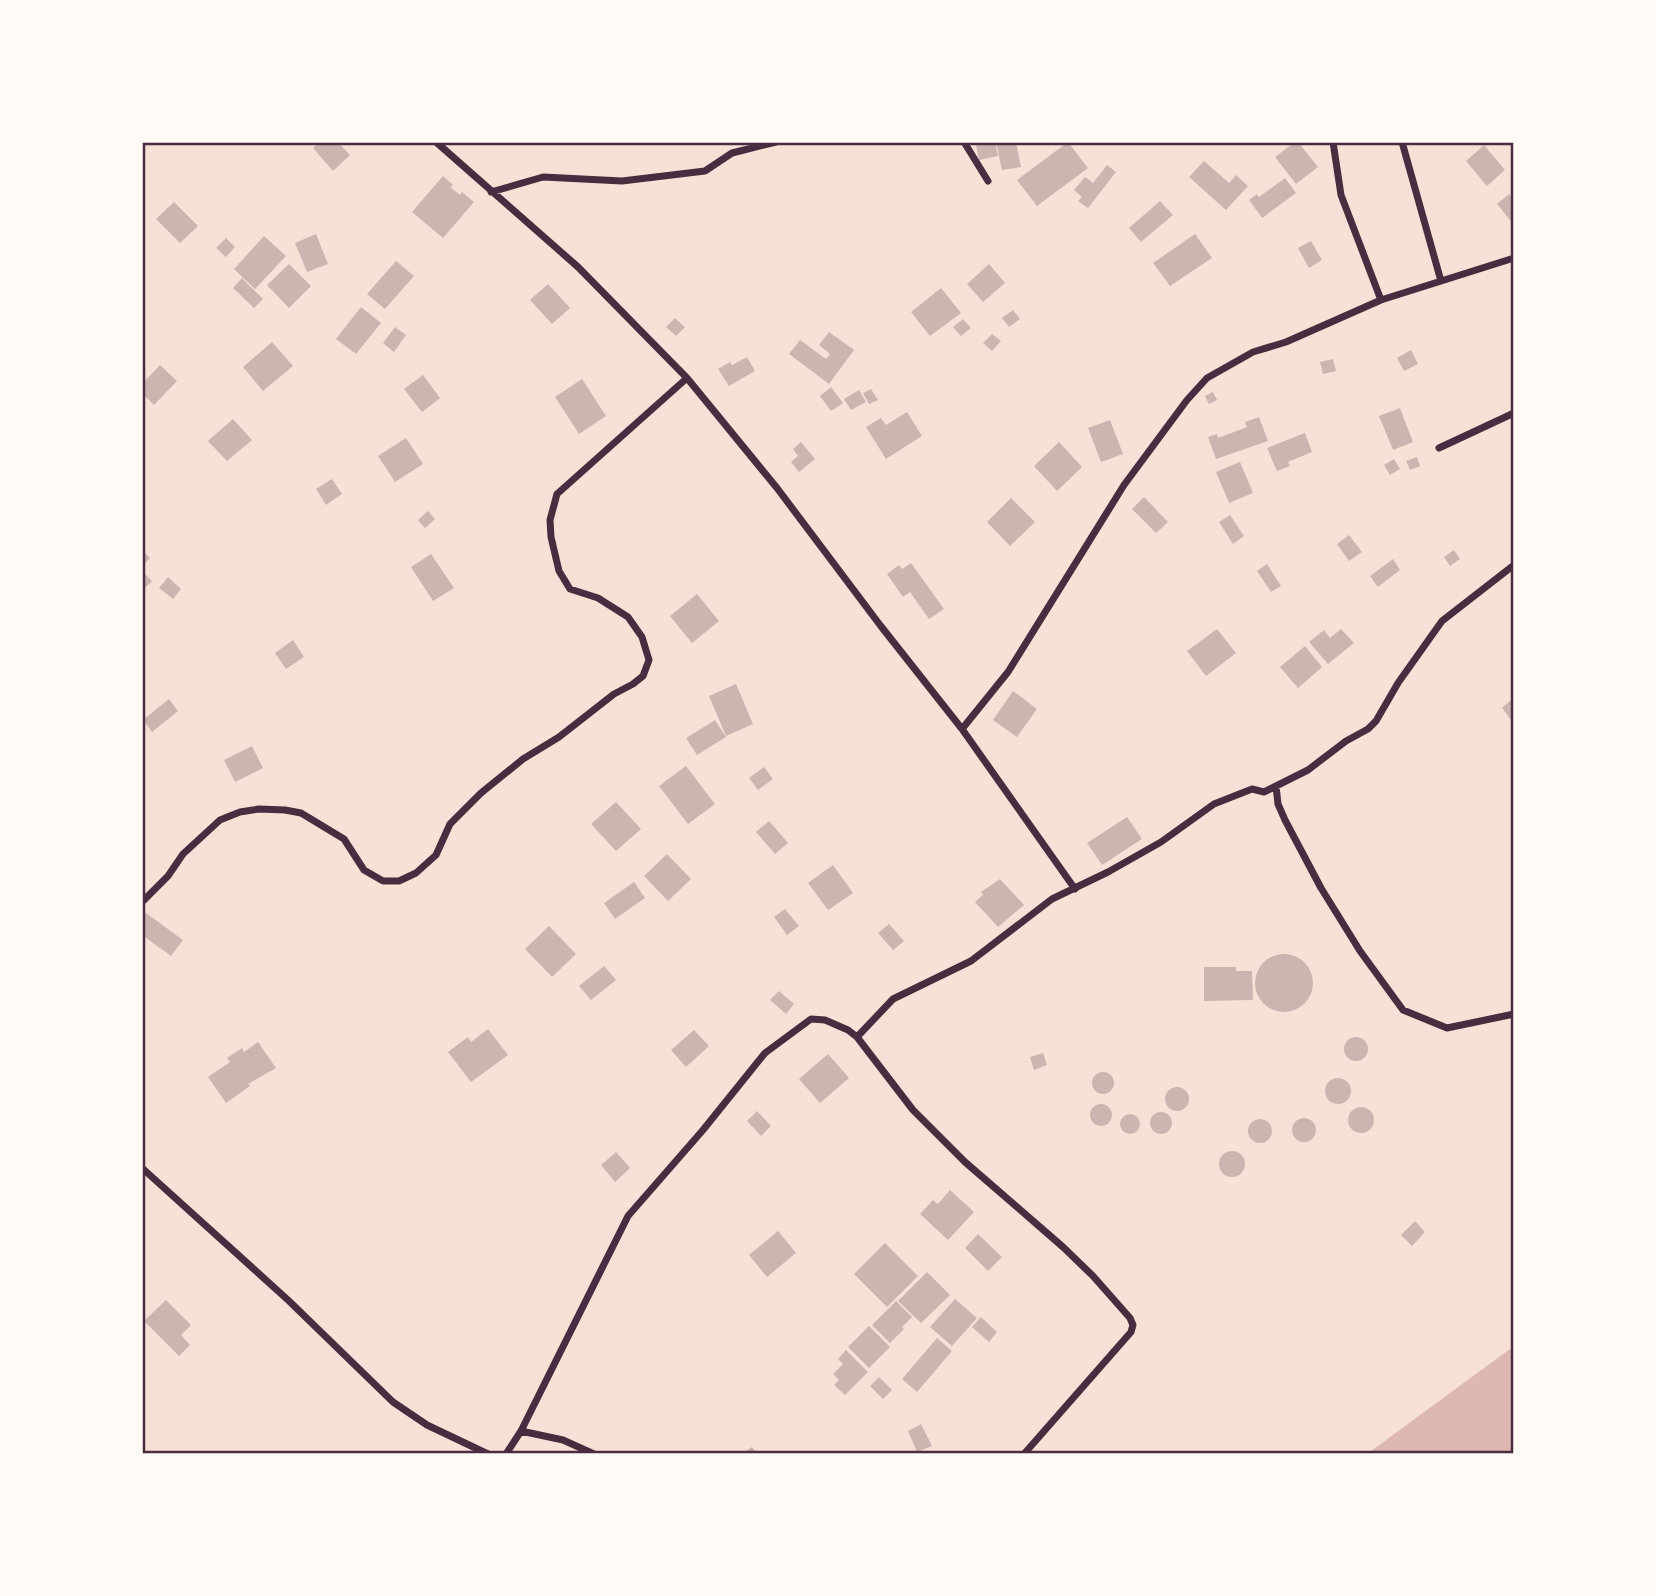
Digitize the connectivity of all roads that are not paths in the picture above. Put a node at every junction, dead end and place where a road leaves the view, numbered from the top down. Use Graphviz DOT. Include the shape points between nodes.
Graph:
graph roads {
  1 [pos="436,142"];
  2 [pos="776,142"];
  3 [pos="964,142"];
  4 [pos="1332,142"];
  5 [pos="1402,142"];
  6 [pos="988,181"];
  7 [pos="491,192"];
  8 [pos="1514,258"];
  9 [pos="1441,281"];
  10 [pos="1381,300"];
  11 [pos="687,378"];
  12 [pos="1514,413"];
  13 [pos="1439,448"];
  14 [pos="1514,565"];
  15 [pos="962,729"];
  16 [pos="1276,786"];
  17 [pos="1075,888"];
  18 [pos="142,902"];
  19 [pos="1514,1014"];
  20 [pos="857,1037"];
  21 [pos="142,1168"];
  22 [pos="521,1431"];
  23 [pos="488,1454"];
  24 [pos="506,1454"];
  25 [pos="594,1454"];
  26 [pos="1024,1454"];
  1 -- 7 [label="street"];
  2 -- 7 [label="street" via="732,153 705,171 622,181 543,177"];
  3 -- 6 [label="street"];
  4 -- 10 [label="street" via="1340,195"];
  5 -- 9 [label="street"];
  7 -- 11 [label="street" via="578,267"];
  8 -- 9 [label="street"];
  9 -- 10 [label="street"];
  10 -- 15 [label="street" via="1253,352 1207,379 1124,485 1008,673"];
  11 -- 15 [label="street" via="778,488"];
  11 -- 18 [label="street" via="557,494 550,520 559,571 570,589 598,598 628,617 642,637 649,660 643,676 481,793 450,824 436,855 399,881 383,881 364,870 344,839 301,813 260,809 220,820"];
  12 -- 13 [label="street"];
  14 -- 16 [label="street" via="1442,621 1368,729"];
  15 -- 17 [label="street"];
  16 -- 17 [label="street" via="1264,792 1252,789 1214,804 1161,842"];
  16 -- 19 [label="street" via="1285,820 1321,888 1403,1010 1447,1028"];
  17 -- 20 [label="street" via="1052,899 971,961 893,999"];
  20 -- 22 [label="street" via="825,1020 811,1019 765,1053 628,1216"];
  20 -- 26 [label="street" via="913,1110 1093,1276 1133,1325"];
  21 -- 23 [label="street" via="393,1402 427,1425"];
  22 -- 24 [label="street"];
  22 -- 25 [label="street" via="563,1440"];
}
